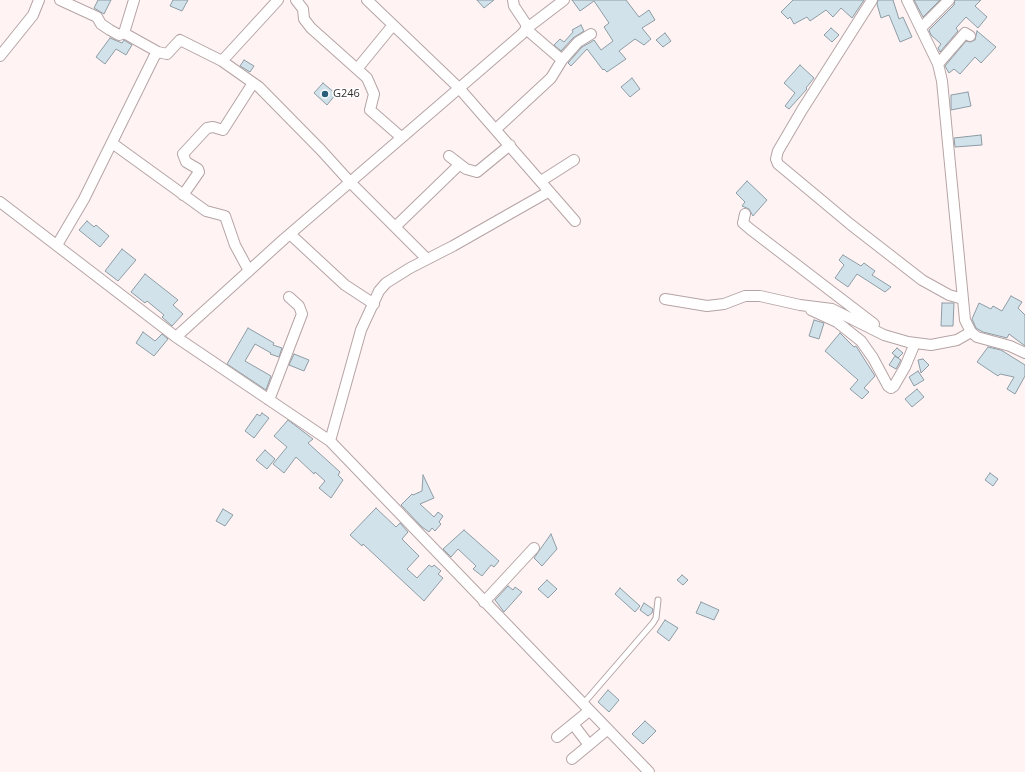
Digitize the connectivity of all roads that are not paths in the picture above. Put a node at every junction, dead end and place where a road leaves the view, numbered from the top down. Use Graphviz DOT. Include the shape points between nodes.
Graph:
graph roads {
  1 [pos="39,0"];
  2 [pos="60,0"];
  3 [pos="134,0"];
  4 [pos="278,0"];
  5 [pos="296,0"];
  6 [pos="367,0"];
  7 [pos="513,0"];
  8 [pos="564,0"];
  9 [pos="872,0"];
  10 [pos="907,0"];
  11 [pos="949,0"];
  12 [pos="393,25"];
  13 [pos="921,28"];
  14 [pos="526,29"];
  15 [pos="124,33"];
  16 [pos="591,34"];
  17 [pos="970,36"];
  18 [pos="158,52"];
  19 [pos="0,56"];
  20 [pos="562,60"];
  21 [pos="222,61"];
  22 [pos="938,64"];
  23 [pos="357,69"];
  24 [pos="253,82"];
  25 [pos="459,88"];
  26 [pos="496,129"];
  27 [pos="401,138"];
  28 [pos="112,143"];
  29 [pos="510,145"];
  30 [pos="449,156"];
  31 [pos="574,160"];
  32 [pos="459,165"];
  33 [pos="541,181"];
  34 [pos="350,182"];
  35 [pos="548,192"];
  36 [pos="183,195"];
  37 [pos="0,202"];
  38 [pos="745,214"];
  39 [pos="575,221"];
  40 [pos="395,227"];
  41 [pos="290,234"];
  42 [pos="57,245"];
  43 [pos="427,259"];
  44 [pos="249,271"];
  45 [pos="289,297"];
  46 [pos="963,298"];
  47 [pos="665,299"];
  48 [pos="374,304"];
  49 [pos="800,305"];
  50 [pos="971,332"];
  51 [pos="884,335"];
  52 [pos="176,337"];
  53 [pos="915,343"];
  54 [pos="1025,353"];
  55 [pos="269,400"];
  56 [pos="330,441"];
  57 [pos="534,548"];
  58 [pos="658,600"];
  59 [pos="484,602"];
  60 [pos="586,708"];
  61 [pos="573,724"];
  62 [pos="607,730"];
  63 [pos="557,737"];
  64 [pos="589,745"];
  65 [pos="572,759"];
  66 [pos="649,772"];
  1 -- 19 [label="street" via="33,15"];
  2 -- 15 [label="street" via="97,17 103,26 119,35"];
  3 -- 15 [label="street"];
  4 -- 21 [label="street"];
  5 -- 23 [label="street" via="311,28"];
  6 -- 12 [label="street"];
  7 -- 14 [label="street" via="526,24"];
  8 -- 14 [label="street"];
  9 -- 46 [label="street" via="802,110 776,159 778,164 850,224 922,280 950,295"];
  10 -- 13 [label="street"];
  11 -- 13 [label="street"];
  12 -- 23 [label="street"];
  12 -- 25 [label="street"];
  13 -- 22 [label="street"];
  14 -- 20 [label="street"];
  14 -- 25 [label="street"];
  15 -- 18 [label="street"];
  16 -- 20 [label="street" via="578,42"];
  17 -- 22 [label="street" via="965,33"];
  18 -- 21 [label="street" via="167,54 180,40"];
  18 -- 28 [label="street"];
  20 -- 26 [label="street" via="551,78"];
  21 -- 24 [label="street"];
  22 -- 46 [label="street" via="942,81"];
  23 -- 27 [label="street" via="367,78 374,94 370,110"];
  24 -- 34 [label="street"];
  24 -- 36 [label="street" via="223,130 208,128 183,154 186,162 199,172"];
  25 -- 26 [label="street"];
  25 -- 27 [label="street"];
  26 -- 29 [label="street"];
  27 -- 34 [label="street"];
  28 -- 36 [label="street"];
  28 -- 42 [label="street"];
  29 -- 32 [label="street" via="477,172"];
  29 -- 33 [label="street"];
  30 -- 32 [label="street"];
  31 -- 33 [label="street"];
  32 -- 40 [label="street"];
  33 -- 35 [label="street"];
  34 -- 40 [label="street"];
  34 -- 41 [label="street"];
  35 -- 39 [label="street"];
  35 -- 43 [label="street"];
  36 -- 44 [label="street" via="206,211 225,216 235,245"];
  37 -- 42 [label="street"];
  38 -- 51 [label="street" via="743,223 874,324"];
  40 -- 43 [label="street"];
  41 -- 44 [label="street"];
  41 -- 48 [label="street" via="345,285"];
  42 -- 52 [label="street"];
  43 -- 48 [label="street" via="386,283 379,291"];
  44 -- 52 [label="street"];
  45 -- 55 [label="street" via="299,306 302,314"];
  46 -- 50 [label="street" via="965,320"];
  47 -- 49 [label="street" via="707,306 724,304 751,295"];
  48 -- 56 [label="street" via="360,330"];
  49 -- 51 [label="street" via="832,309"];
  49 -- 53 [label="street" via="837,322 856,337 870,353 885,382 891,388 905,367"];
  50 -- 53 [label="street" via="957,340 931,345"];
  50 -- 54 [label="street" via="977,337"];
  51 -- 53 [label="street"];
  52 -- 55 [label="street"];
  55 -- 56 [label="street"];
  56 -- 59 [label="street"];
  57 -- 59 [label="street"];
  58 -- 60 [label="lane" via="653,623"];
  59 -- 60 [label="street"];
  60 -- 61 [label="street"];
  60 -- 62 [label="street"];
  61 -- 63 [label="street"];
  61 -- 64 [label="street"];
  62 -- 64 [label="street"];
  62 -- 66 [label="street"];
  64 -- 65 [label="street"];
}
